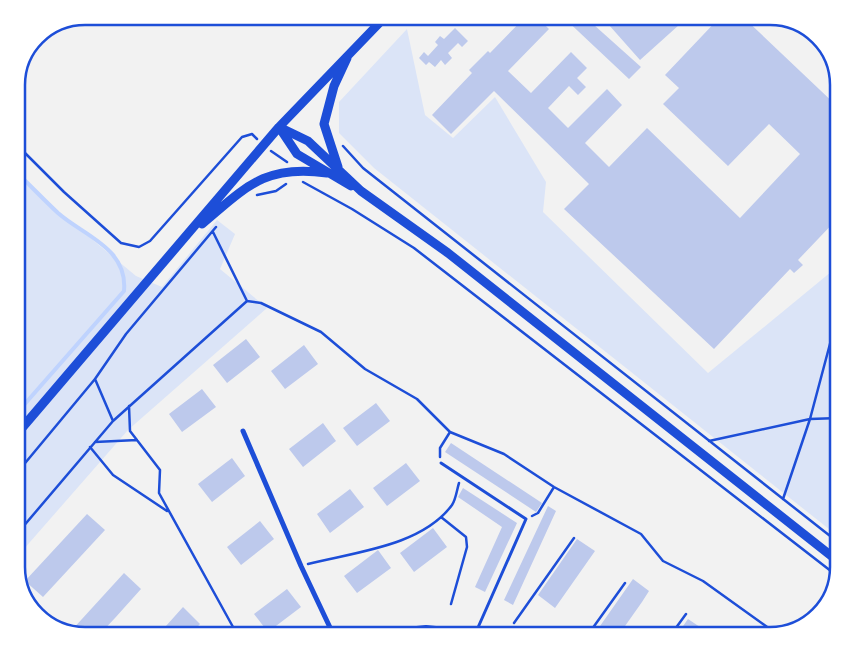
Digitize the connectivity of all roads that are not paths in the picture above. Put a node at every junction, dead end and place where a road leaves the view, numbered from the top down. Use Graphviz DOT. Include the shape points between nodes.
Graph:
graph roads {
  1 [pos="377,25"];
  2 [pos="350,52"];
  3 [pos="279,127"];
  4 [pos="339,170"];
  5 [pos="327,173"];
  6 [pos="361,191"];
  7 [pos="184,238"];
  8 [pos="25,424"];
  9 [pos="244,431"];
  10 [pos="441,463"];
  11 [pos="830,555"];
  12 [pos="330,627"];
  13 [pos="478,627"];
  1 -- 2 [label="main road"];
  2 -- 3 [label="main road"];
  2 -- 4 [label="main road" via="334,86 324,124"];
  3 -- 4 [label="main road" via="308,141"];
  3 -- 5 [label="main road" via="298,154"];
  3 -- 7 [label="main road"];
  4 -- 6 [label="main road"];
  5 -- 6 [label="main road"];
  5 -- 7 [label="main road" via="281,172 263,177"];
  6 -- 11 [label="main road" via="448,253"];
  7 -- 8 [label="main road"];
  9 -- 12 [label="street" via="300,566"];
  10 -- 13 [label="lane" via="526,520"];
}
